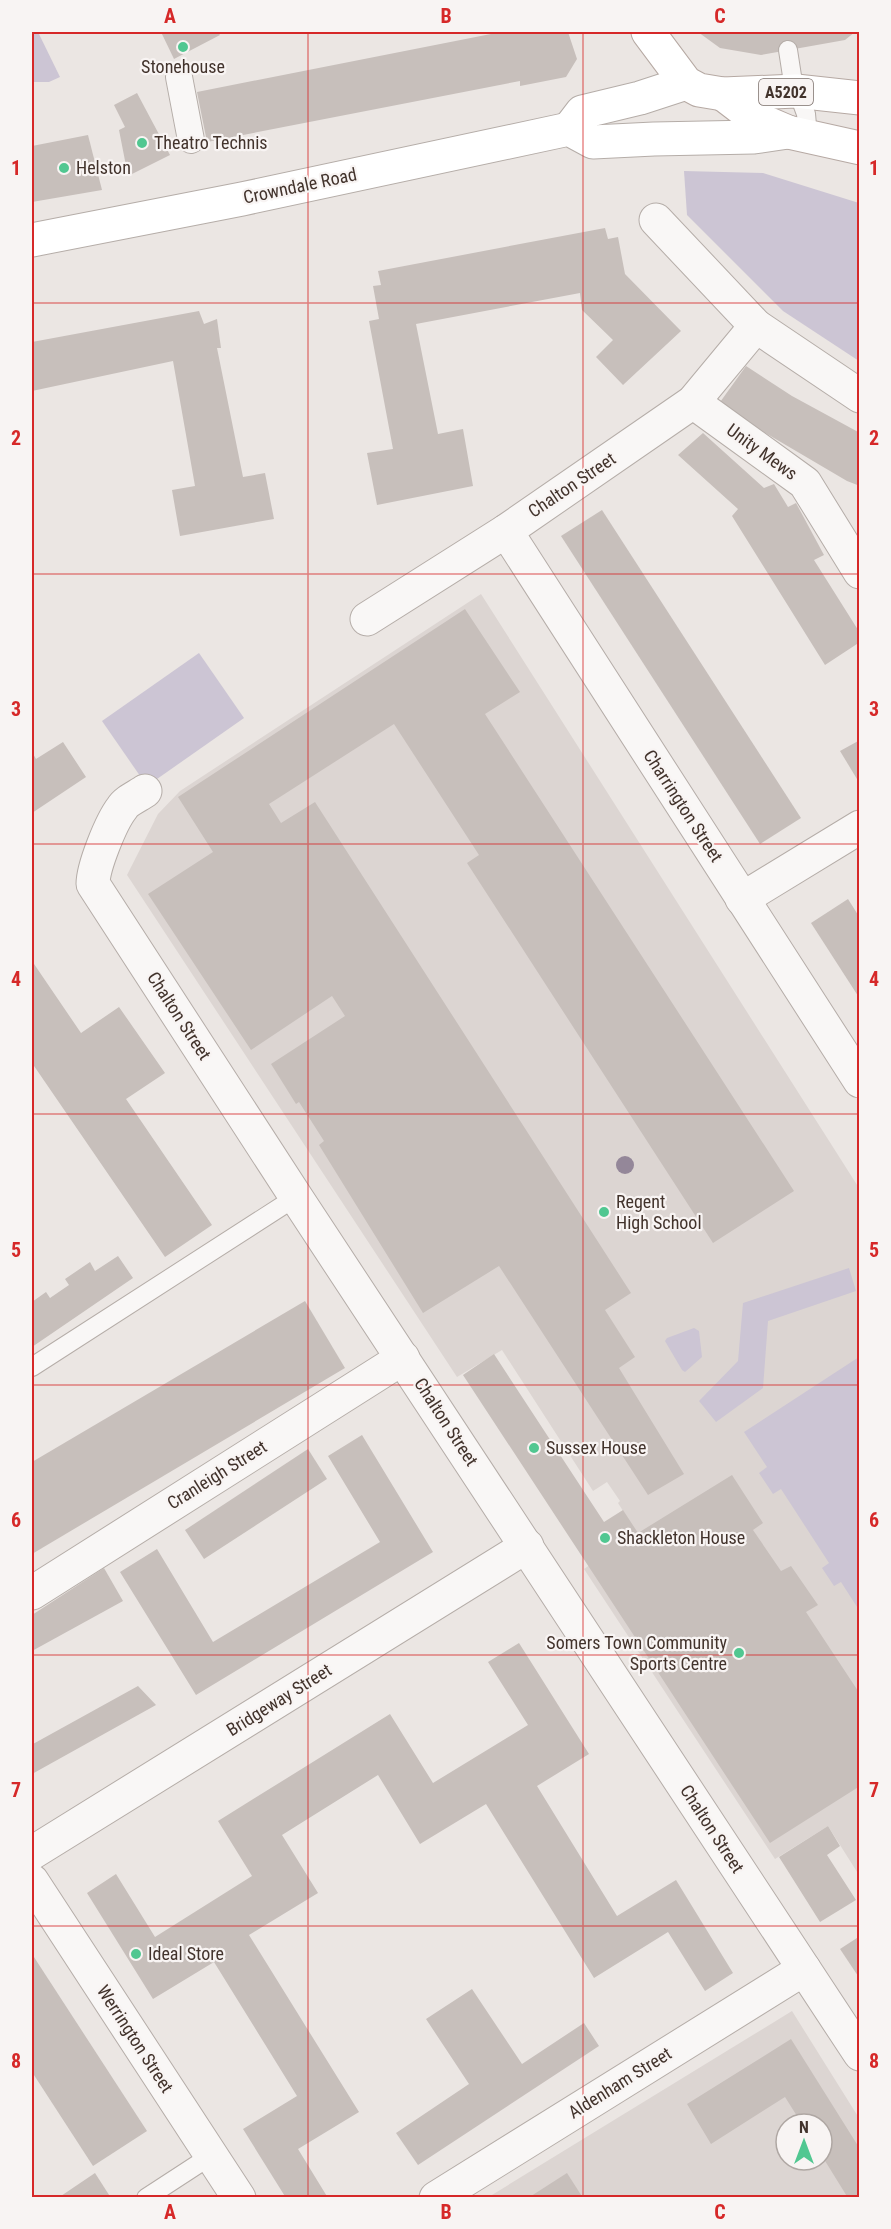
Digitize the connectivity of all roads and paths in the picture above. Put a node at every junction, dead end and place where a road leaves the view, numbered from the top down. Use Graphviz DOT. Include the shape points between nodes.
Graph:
graph roads {
  1 [pos="648,32"];
  2 [pos="788,50"];
  3 [pos="179,76"];
  4 [pos="686,83"];
  5 [pos="796,91"];
  6 [pos="723,94"];
  7 [pos="860,98"];
  8 [pos="568,129"];
  9 [pos="798,134"];
  10 [pos="191,140"];
  11 [pos="857,145"];
  12 [pos="656,220"];
  13 [pos="32,240"];
  14 [pos="756,326"];
  15 [pos="860,396"];
  16 [pos="693,402"];
  17 [pos="506,531"];
  18 [pos="860,572"];
  19 [pos="367,619"];
  20 [pos="145,791"];
  21 [pos="860,827"];
  22 [pos="742,899"];
  23 [pos="860,1081"];
  24 [pos="296,1197"];
  25 [pos="403,1358"];
  26 [pos="32,1367"];
  27 [pos="527,1546"];
  28 [pos="32,1593"];
  29 [pos="32,1853"];
  30 [pos="32,1881"];
  31 [pos="804,1969"];
  32 [pos="860,2054"];
  33 [pos="212,2155"];
  34 [pos="146,2198"];
  35 [pos="239,2198"];
  36 [pos="436,2198"];
  1 -- 4 [label="main road"];
  2 -- 5 [label="lane"];
  3 -- 10 [label="street"];
  4 -- 6 [label="main road, A5202" via="699,90"];
  4 -- 8 [label="main road, Crowndale Road" via="582,112"];
  5 -- 6 [label="main road, A5202"];
  5 -- 7 [label="main road, A5202"];
  5 -- 9 [label="lane" via="806,114"];
  6 -- 9 [label="main road, A5202" via="753,117"];
  8 -- 9 [label="main road" via="593,142"];
  8 -- 13 [label="main road, Crowndale Road"];
  9 -- 11 [label="main road, A5202"];
  12 -- 14 [label="street"];
  14 -- 15 [label="street"];
  14 -- 16 [label="street, Chalton Street"];
  16 -- 17 [label="street, Chalton Street"];
  16 -- 18 [label="street, Unity Mews" via="805,483"];
  17 -- 19 [label="street, Chalton Street"];
  17 -- 22 [label="street, Charrington Street"];
  20 -- 24 [label="street, Chalton Street" via="122,807 97,860 93,884"];
  21 -- 22 [label="street"];
  22 -- 23 [label="street, Charrington Street"];
  24 -- 25 [label="street, Chalton Street"];
  24 -- 26 [label="lane"];
  25 -- 27 [label="street, Chalton Street"];
  25 -- 28 [label="street, Cranleigh Street"];
  27 -- 29 [label="street, Bridgeway Street"];
  27 -- 31 [label="street, Chalton Street"];
  30 -- 33 [label="street, Werrington Street"];
  31 -- 32 [label="street, Chalton Street"];
  31 -- 36 [label="street, Aldenham Street"];
  33 -- 34 [label="lane"];
  33 -- 35 [label="street, Werrington Street"];
}
